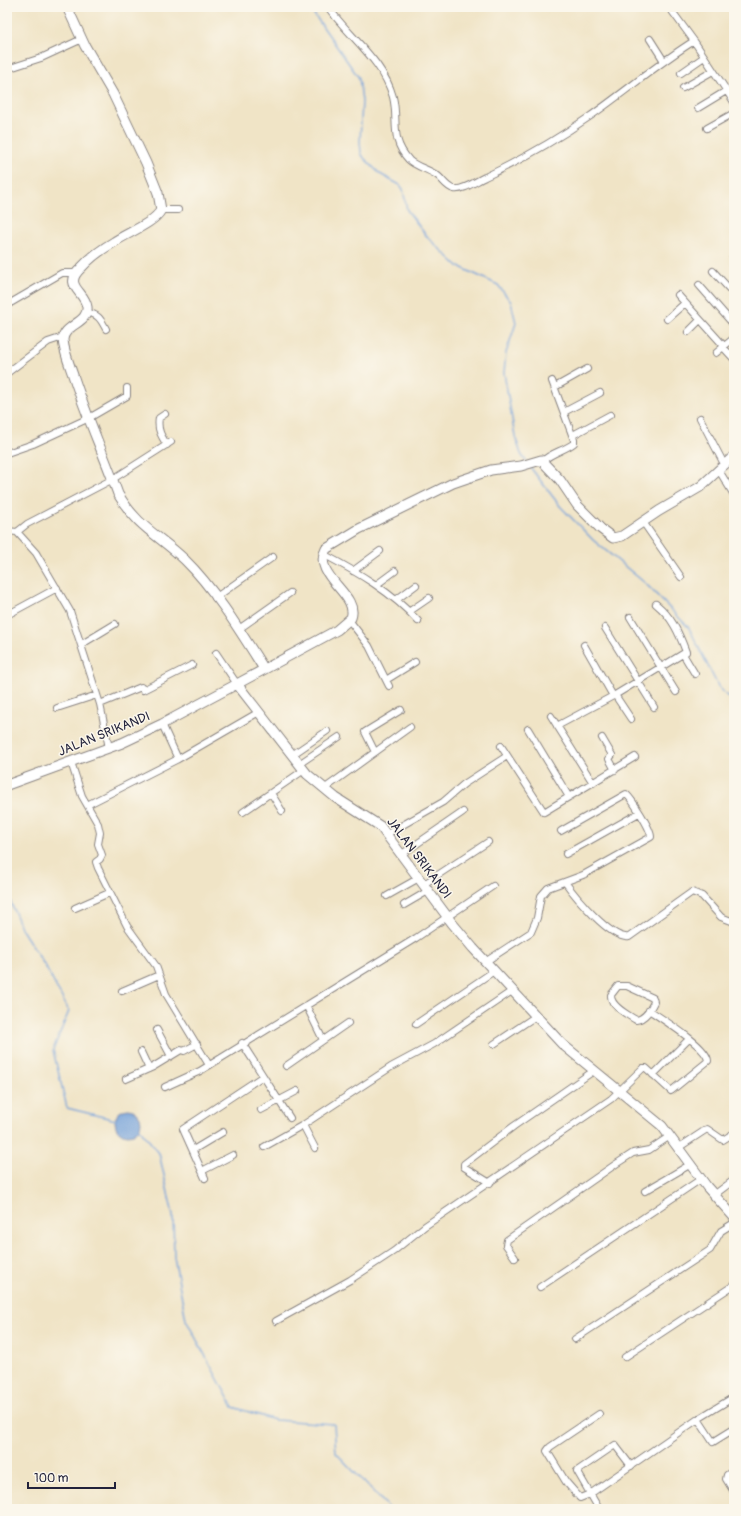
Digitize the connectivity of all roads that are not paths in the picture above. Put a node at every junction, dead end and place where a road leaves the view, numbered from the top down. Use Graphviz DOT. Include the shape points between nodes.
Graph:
graph roads {
  1 [pos="67,7"];
  2 [pos="328,7"];
  3 [pos="669,7"];
  4 [pos="82,39"];
  5 [pos="650,39"];
  6 [pos="694,41"];
  7 [pos="704,57"];
  8 [pos="664,61"];
  9 [pos="7,69"];
  10 [pos="713,71"];
  11 [pos="681,73"];
  12 [pos="683,88"];
  13 [pos="726,91"];
  14 [pos="734,102"];
  15 [pos="698,108"];
  16 [pos="734,113"];
  17 [pos="707,128"];
  18 [pos="161,210"];
  19 [pos="178,210"];
  20 [pos="713,271"];
  21 [pos="76,274"];
  22 [pos="700,285"];
  23 [pos="734,294"];
  24 [pos="678,295"];
  25 [pos="685,303"];
  26 [pos="7,305"];
  27 [pos="86,313"];
  28 [pos="667,319"];
  29 [pos="700,320"];
  30 [pos="734,326"];
  31 [pos="106,329"];
  32 [pos="688,332"];
  33 [pos="63,337"];
  34 [pos="734,338"];
  35 [pos="724,346"];
  36 [pos="716,353"];
  37 [pos="734,359"];
  38 [pos="587,370"];
  39 [pos="7,373"];
  40 [pos="127,388"];
  41 [pos="600,393"];
  42 [pos="564,412"];
  43 [pos="165,414"];
  44 [pos="610,415"];
  45 [pos="89,418"];
  46 [pos="700,418"];
  47 [pos="573,435"];
  48 [pos="7,453"];
  49 [pos="734,456"];
  50 [pos="539,461"];
  51 [pos="721,466"];
  52 [pos="113,479"];
  53 [pos="734,495"];
  54 [pos="643,522"];
  55 [pos="7,531"];
  56 [pos="17,532"];
  57 [pos="380,551"];
  58 [pos="323,554"];
  59 [pos="273,557"];
  60 [pos="395,570"];
  61 [pos="353,571"];
  62 [pos="681,577"];
  63 [pos="376,585"];
  64 [pos="416,585"];
  65 [pos="57,588"];
  66 [pos="290,593"];
  67 [pos="216,598"];
  68 [pos="429,598"];
  69 [pos="396,600"];
  70 [pos="656,604"];
  71 [pos="410,611"];
  72 [pos="7,615"];
  73 [pos="630,617"];
  74 [pos="349,620"];
  75 [pos="418,621"];
  76 [pos="115,624"];
  77 [pos="605,628"];
  78 [pos="239,629"];
  79 [pos="82,644"];
  80 [pos="584,645"];
  81 [pos="216,653"];
  82 [pos="683,654"];
  83 [pos="415,662"];
  84 [pos="192,665"];
  85 [pos="661,667"];
  86 [pos="264,669"];
  87 [pos="695,674"];
  88 [pos="638,681"];
  89 [pos="237,684"];
  90 [pos="676,692"];
  91 [pos="97,695"];
  92 [pos="614,696"];
  93 [pos="100,704"];
  94 [pos="654,707"];
  95 [pos="57,708"];
  96 [pos="401,710"];
  97 [pos="259,712"];
  98 [pos="551,716"];
  99 [pos="631,719"];
  100 [pos="162,724"];
  101 [pos="558,726"];
  102 [pos="410,727"];
  103 [pos="528,729"];
  104 [pos="327,731"];
  105 [pos="339,736"];
  106 [pos="602,738"];
  107 [pos="501,746"];
  108 [pos="109,748"];
  109 [pos="375,752"];
  110 [pos="292,755"];
  111 [pos="507,756"];
  112 [pos="178,758"];
  113 [pos="635,758"];
  114 [pos="71,762"];
  115 [pos="301,767"];
  116 [pos="615,770"];
  117 [pos="593,783"];
  118 [pos="7,785"];
  119 [pos="324,789"];
  120 [pos="271,793"];
  121 [pos="569,796"];
  122 [pos="87,805"];
  123 [pos="282,811"];
  124 [pos="243,812"];
  125 [pos="463,812"];
  126 [pos="639,813"];
  127 [pos="561,831"];
  128 [pos="387,834"];
  129 [pos="488,842"];
  130 [pos="402,854"];
  131 [pos="566,854"];
  132 [pos="565,882"];
  133 [pos="424,885"];
  134 [pos="493,886"];
  135 [pos="110,892"];
  136 [pos="387,896"];
  137 [pos="404,905"];
  138 [pos="76,908"];
  139 [pos="447,916"];
  140 [pos="734,922"];
  141 [pos="485,962"];
  142 [pos="494,971"];
  143 [pos="159,976"];
  144 [pos="122,991"];
  145 [pos="512,991"];
  146 [pos="306,1005"];
  147 [pos="650,1010"];
  148 [pos="536,1016"];
  149 [pos="348,1023"];
  150 [pos="416,1024"];
  151 [pos="157,1030"];
  152 [pos="689,1039"];
  153 [pos="323,1040"];
  154 [pos="242,1043"];
  155 [pos="197,1044"];
  156 [pos="494,1044"];
  157 [pos="141,1052"];
  158 [pos="170,1056"];
  159 [pos="286,1066"];
  160 [pos="204,1068"];
  161 [pos="149,1069"];
  162 [pos="595,1070"];
  163 [pos="653,1075"];
  164 [pos="263,1076"];
  165 [pos="126,1079"];
  166 [pos="165,1087"];
  167 [pos="297,1091"];
  168 [pos="621,1092"];
  169 [pos="279,1100"];
  170 [pos="261,1110"];
  171 [pos="290,1118"];
  172 [pos="303,1125"];
  173 [pos="223,1132"];
  174 [pos="734,1133"];
  175 [pos="670,1136"];
  176 [pos="264,1147"];
  177 [pos="315,1148"];
  178 [pos="678,1148"];
  179 [pos="193,1150"];
  180 [pos="233,1155"];
  181 [pos="690,1164"];
  182 [pos="202,1171"];
  183 [pos="205,1178"];
  184 [pos="701,1179"];
  185 [pos="734,1180"];
  186 [pos="490,1183"];
  187 [pos="646,1191"];
  188 [pos="714,1195"];
  189 [pos="734,1217"];
  190 [pos="734,1223"];
  191 [pos="515,1258"];
  192 [pos="734,1285"];
  193 [pos="540,1287"];
  194 [pos="276,1321"];
  195 [pos="575,1339"];
  196 [pos="625,1357"];
  197 [pos="734,1397"];
  198 [pos="599,1414"];
  199 [pos="698,1420"];
  200 [pos="734,1429"];
  201 [pos="632,1466"];
  202 [pos="734,1470"];
  203 [pos="734,1492"];
  204 [pos="590,1494"];
  205 [pos="599,1509"];
  1 -- 4 [label="street"];
  2 -- 8 [label="street" via="373,59 384,78 393,98 396,138 406,156 455,189 536,150 588,118"];
  3 -- 6 [label="street"];
  4 -- 9 [label="street" via="41,58"];
  4 -- 18 [label="street" via="113,94 146,163 158,193"];
  5 -- 8 [label="street"];
  6 -- 7 [label="street"];
  6 -- 8 [label="street"];
  7 -- 10 [label="street"];
  7 -- 11 [label="street"];
  10 -- 12 [label="street"];
  10 -- 13 [label="street"];
  13 -- 14 [label="street"];
  13 -- 15 [label="street"];
  16 -- 17 [label="street"];
  18 -- 19 [label="street"];
  18 -- 21 [label="street" via="153,219 94,256"];
  20 -- 23 [label="street"];
  21 -- 26 [label="street" via="62,273"];
  21 -- 27 [label="street" via="74,281 85,302"];
  22 -- 30 [label="street"];
  24 -- 25 [label="street"];
  25 -- 28 [label="street"];
  25 -- 29 [label="street"];
  27 -- 31 [label="street" via="93,313 98,317"];
  27 -- 33 [label="street"];
  29 -- 32 [label="street"];
  29 -- 35 [label="street"];
  33 -- 39 [label="street" via="52,340"];
  33 -- 45 [label="street" via="69,363"];
  34 -- 35 [label="street"];
  35 -- 36 [label="street"];
  35 -- 37 [label="street"];
  38 -- 42 [label="street" via="554,384"];
  40 -- 45 [label="street" via="126,398"];
  41 -- 42 [label="street"];
  42 -- 47 [label="street"];
  43 -- 52 [label="street" via="159,418 158,426 160,434 169,444"];
  44 -- 47 [label="street"];
  45 -- 48 [label="street"];
  45 -- 52 [label="street"];
  46 -- 51 [label="street"];
  47 -- 50 [label="street" via="574,443"];
  49 -- 51 [label="street"];
  50 -- 54 [label="street" via="560,480 577,505 613,538 622,536"];
  50 -- 58 [label="street" via="491,470 452,483 359,528 329,546"];
  51 -- 53 [label="street"];
  51 -- 54 [label="street" via="700,487"];
  52 -- 56 [label="street" via="27,524"];
  52 -- 67 [label="street" via="118,494 133,516 185,560"];
  54 -- 62 [label="street"];
  55 -- 56 [label="street"];
  56 -- 65 [label="street" via="36,553"];
  57 -- 61 [label="street"];
  58 -- 61 [label="street"];
  58 -- 74 [label="street" via="322,563 327,573 352,609"];
  59 -- 67 [label="street"];
  60 -- 63 [label="street"];
  61 -- 63 [label="street"];
  63 -- 69 [label="street"];
  64 -- 69 [label="street"];
  65 -- 72 [label="street"];
  65 -- 79 [label="street" via="70,611"];
  66 -- 78 [label="street"];
  67 -- 78 [label="street"];
  68 -- 71 [label="street"];
  69 -- 71 [label="street"];
  70 -- 82 [label="street" via="667,613 679,631 686,652"];
  71 -- 75 [label="street"];
  73 -- 85 [label="street"];
  74 -- 83 [label="street" via="369,646 387,683"];
  74 -- 86 [label="street" via="337,630"];
  76 -- 79 [label="street"];
  77 -- 88 [label="street"];
  78 -- 86 [label="street"];
  79 -- 91 [label="street"];
  80 -- 92 [label="street"];
  81 -- 89 [label="street"];
  82 -- 85 [label="street"];
  82 -- 87 [label="street"];
  84 -- 93 [label="street" via="143,690 141,687"];
  85 -- 88 [label="street"];
  85 -- 90 [label="street"];
  86 -- 89 [label="street"];
  88 -- 92 [label="street"];
  88 -- 94 [label="street"];
  89 -- 97 [label="street, JALAN SRIKANDI"];
  89 -- 100 [label="street, JALAN SRIKANDI"];
  91 -- 93 [label="street"];
  91 -- 95 [label="street"];
  92 -- 99 [label="street"];
  92 -- 101 [label="street"];
  93 -- 108 [label="street"];
  96 -- 109 [label="street" via="365,732"];
  97 -- 110 [label="street, JALAN SRIKANDI"];
  97 -- 112 [label="street"];
  98 -- 101 [label="street"];
  100 -- 108 [label="street, JALAN SRIKANDI"];
  100 -- 112 [label="street"];
  101 -- 117 [label="street"];
  102 -- 109 [label="street"];
  103 -- 121 [label="street"];
  104 -- 110 [label="street"];
  105 -- 115 [label="street"];
  106 -- 116 [label="street" via="612,754 609,759"];
  107 -- 111 [label="street"];
  108 -- 114 [label="street, JALAN SRIKANDI"];
  109 -- 119 [label="street"];
  110 -- 115 [label="street, JALAN SRIKANDI"];
  111 -- 121 [label="street" via="544,812"];
  111 -- 128 [label="street" via="464,784 443,802"];
  112 -- 122 [label="street"];
  113 -- 116 [label="street"];
  114 -- 118 [label="street, JALAN SRIKANDI"];
  114 -- 122 [label="street"];
  115 -- 119 [label="street, JALAN SRIKANDI"];
  115 -- 120 [label="street"];
  116 -- 117 [label="street"];
  117 -- 121 [label="street"];
  119 -- 128 [label="street, JALAN SRIKANDI" via="376,822"];
  120 -- 123 [label="street"];
  120 -- 124 [label="street"];
  122 -- 135 [label="street" via="96,818 100,833 98,844 102,855 96,862"];
  125 -- 130 [label="street"];
  126 -- 127 [label="street" via="626,794"];
  126 -- 131 [label="street"];
  126 -- 132 [label="street" via="651,832 649,839"];
  128 -- 130 [label="street, JALAN SRIKANDI"];
  129 -- 133 [label="street"];
  130 -- 133 [label="street, JALAN SRIKANDI"];
  132 -- 140 [label="street" via="591,913 622,937 630,937 692,892 702,896 721,917"];
  132 -- 141 [label="street" via="543,892 534,927 528,936"];
  133 -- 136 [label="street"];
  133 -- 137 [label="street"];
  133 -- 139 [label="street, JALAN SRIKANDI"];
  134 -- 139 [label="street"];
  135 -- 138 [label="street"];
  135 -- 143 [label="street" via="127,926 152,960"];
  139 -- 141 [label="street, JALAN SRIKANDI"];
  139 -- 146 [label="street" via="410,942"];
  141 -- 142 [label="street, JALAN SRIKANDI"];
  142 -- 145 [label="street, JALAN SRIKANDI"];
  142 -- 150 [label="street"];
  143 -- 144 [label="street"];
  143 -- 155 [label="street" via="166,994"];
  145 -- 148 [label="street, JALAN SRIKANDI"];
  145 -- 172 [label="street" via="434,1044 391,1067"];
  146 -- 153 [label="street"];
  146 -- 154 [label="street"];
  147 -- 147 [label="street" via="641,1019 636,1020 613,1002 611,995 618,986 627,986 653,998"];
  147 -- 152 [label="street"];
  148 -- 156 [label="street"];
  148 -- 162 [label="street, JALAN SRIKANDI" via="562,1044"];
  149 -- 153 [label="street"];
  151 -- 158 [label="street"];
  152 -- 163 [label="street"];
  152 -- 163 [label="street" via="708,1057 708,1061 671,1091"];
  153 -- 159 [label="street"];
  154 -- 160 [label="street"];
  154 -- 164 [label="street"];
  155 -- 158 [label="street"];
  155 -- 160 [label="street"];
  157 -- 161 [label="street"];
  158 -- 161 [label="street"];
  160 -- 166 [label="street"];
  161 -- 165 [label="street"];
  162 -- 168 [label="street, JALAN SRIKANDI"];
  162 -- 186 [label="street" via="464,1164"];
  163 -- 168 [label="street" via="643,1068"];
  164 -- 169 [label="street"];
  164 -- 179 [label="street" via="183,1129"];
  167 -- 169 [label="street"];
  168 -- 175 [label="street, JALAN SRIKANDI" via="656,1120"];
  168 -- 186 [label="street"];
  169 -- 170 [label="street"];
  169 -- 171 [label="street"];
  172 -- 176 [label="street"];
  172 -- 177 [label="street"];
  173 -- 179 [label="street"];
  174 -- 178 [label="street" via="723,1140 707,1129"];
  175 -- 178 [label="street, JALAN SRIKANDI"];
  175 -- 191 [label="street" via="650,1150 634,1153 616,1164 507,1240 506,1245"];
  178 -- 181 [label="street, JALAN SRIKANDI"];
  179 -- 182 [label="street"];
  180 -- 182 [label="street"];
  181 -- 184 [label="street, JALAN SRIKANDI"];
  181 -- 187 [label="street"];
  182 -- 183 [label="street"];
  184 -- 188 [label="street, JALAN SRIKANDI"];
  184 -- 193 [label="street"];
  185 -- 188 [label="street"];
  186 -- 194 [label="street" via="350,1280"];
  188 -- 189 [label="street, JALAN SRIKANDI"];
  190 -- 195 [label="street" via="721,1231 710,1250"];
  192 -- 196 [label="street"];
  197 -- 199 [label="street"];
  198 -- 204 [label="street" via="547,1451 576,1496 580,1498"];
  199 -- 200 [label="street" via="713,1442"];
  199 -- 201 [label="street"];
  201 -- 204 [label="street"];
  201 -- 204 [label="street" via="616,1445 580,1468 577,1473"];
  202 -- 203 [label="street" via="726,1479"];
  204 -- 205 [label="street"];
}
